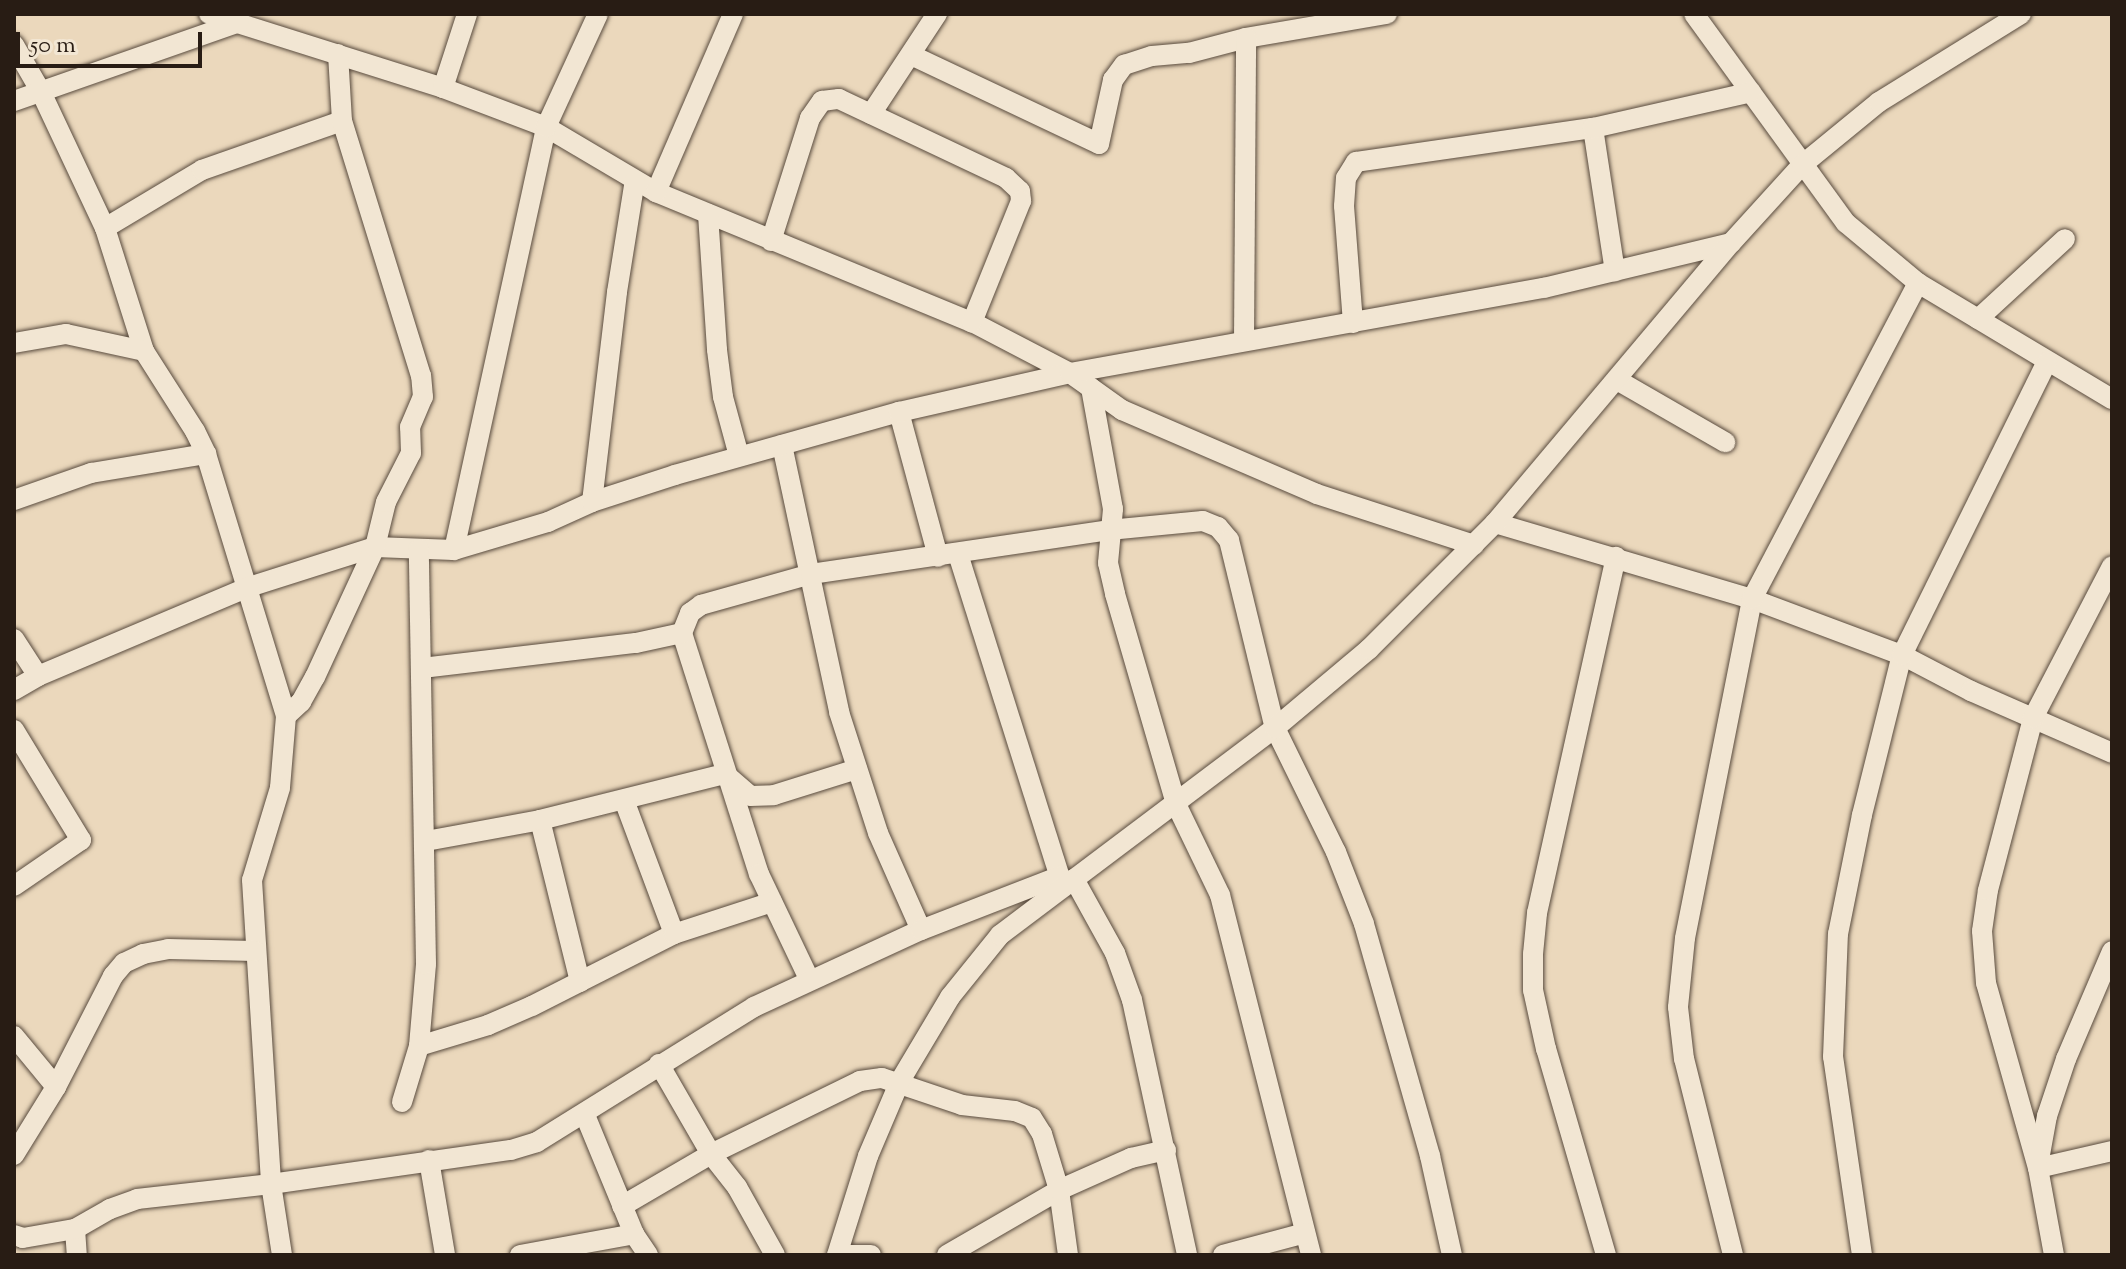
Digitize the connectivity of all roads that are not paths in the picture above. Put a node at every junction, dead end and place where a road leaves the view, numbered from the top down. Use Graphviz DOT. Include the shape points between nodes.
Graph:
graph roads {
  1 [pos="209,14"];
  2 [pos="467,14"];
  3 [pos="598,14"];
  4 [pos="733,14"];
  5 [pos="937,14"];
  6 [pos="1387,14"];
  7 [pos="1694,14"];
  8 [pos="2008,17"];
  9 [pos="239,22"];
  10 [pos="1246,38"];
  11 [pos="14,45"];
  12 [pos="338,54"];
  13 [pos="911,55"];
  14 [pos="443,88"];
  15 [pos="41,92"];
  16 [pos="1751,92"];
  17 [pos="14,101"];
  18 [pos="871,114"];
  19 [pos="342,121"];
  20 [pos="546,127"];
  21 [pos="1593,128"];
  22 [pos="1802,165"];
  23 [pos="635,180"];
  24 [pos="656,192"];
  25 [pos="708,214"];
  26 [pos="105,228"];
  27 [pos="2065,239"];
  28 [pos="771,241"];
  29 [pos="1731,243"];
  30 [pos="1615,271"];
  31 [pos="1918,283"];
  32 [pos="1978,319"];
  33 [pos="972,322"];
  34 [pos="1353,323"];
  35 [pos="1244,341"];
  36 [pos="14,343"];
  37 [pos="144,351"];
  38 [pos="2046,363"];
  39 [pos="1070,373"];
  40 [pos="1617,380"];
  41 [pos="1091,388"];
  42 [pos="2112,399"];
  43 [pos="899,412"];
  44 [pos="1725,442"];
  45 [pos="782,445"];
  46 [pos="206,454"];
  47 [pos="739,456"];
  48 [pos="14,500"];
  49 [pos="592,502"];
  50 [pos="1495,523"];
  51 [pos="1109,530"];
  52 [pos="1474,545"];
  53 [pos="375,547"];
  54 [pos="419,549"];
  55 [pos="454,550"];
  56 [pos="948,555"];
  57 [pos="1616,557"];
  58 [pos="2112,566"];
  59 [pos="811,574"];
  60 [pos="249,587"];
  61 [pos="1752,599"];
  62 [pos="682,633"];
  63 [pos="14,639"];
  64 [pos="1902,655"];
  65 [pos="422,668"];
  66 [pos="38,676"];
  67 [pos="14,690"];
  68 [pos="286,716"];
  69 [pos="2033,718"];
  70 [pos="1275,728"];
  71 [pos="14,730"];
  72 [pos="2112,753"];
  73 [pos="857,769"];
  74 [pos="725,774"];
  75 [pos="624,800"];
  76 [pos="1176,804"];
  77 [pos="540,820"];
  78 [pos="426,841"];
  79 [pos="1066,881"];
  80 [pos="14,886"];
  81 [pos="772,902"];
  82 [pos="921,930"];
  83 [pos="674,934"];
  84 [pos="255,951"];
  85 [pos="2112,951"];
  86 [pos="809,979"];
  87 [pos="580,982"];
  88 [pos="14,1036"];
  89 [pos="419,1046"];
  90 [pos="659,1064"];
  91 [pos="900,1081"];
  92 [pos="56,1087"];
  93 [pos="402,1102"];
  94 [pos="585,1115"];
  95 [pos="1166,1150"];
  96 [pos="2112,1151"];
  97 [pos="711,1154"];
  98 [pos="14,1155"];
  99 [pos="429,1160"];
  100 [pos="2038,1168"];
  101 [pos="271,1184"];
  102 [pos="1059,1190"];
  103 [pos="622,1206"];
  104 [pos="75,1229"];
  105 [pos="1305,1233"];
  106 [pos="634,1234"];
  107 [pos="20,1243"];
  108 [pos="77,1255"];
  109 [pos="282,1255"];
  110 [pos="445,1255"];
  111 [pos="520,1255"];
  112 [pos="648,1255"];
  113 [pos="775,1255"];
  114 [pos="837,1255"];
  115 [pos="871,1255"];
  116 [pos="947,1255"];
  117 [pos="1068,1255"];
  118 [pos="1187,1255"];
  119 [pos="1223,1255"];
  120 [pos="1311,1255"];
  121 [pos="1452,1255"];
  122 [pos="1606,1255"];
  123 [pos="1733,1255"];
  124 [pos="1862,1255"];
  125 [pos="2054,1255"];
  1 -- 9 [label="street"];
  2 -- 14 [label="street"];
  3 -- 20 [label="street"];
  4 -- 24 [label="street"];
  5 -- 13 [label="street"];
  6 -- 10 [label="street"];
  7 -- 16 [label="street"];
  8 -- 22 [label="street" via="1879,102"];
  9 -- 12 [label="street"];
  9 -- 15 [label="street"];
  10 -- 13 [label="street" via="1124,65 1113,80 1099,144"];
  10 -- 35 [label="street"];
  11 -- 15 [label="street"];
  12 -- 14 [label="street"];
  12 -- 19 [label="street"];
  13 -- 18 [label="street"];
  14 -- 20 [label="street"];
  15 -- 17 [label="street"];
  15 -- 26 [label="street"];
  16 -- 21 [label="street"];
  16 -- 22 [label="street"];
  18 -- 28 [label="street" via="839,99 816,106"];
  18 -- 33 [label="street" via="1006,178 1020,191 1021,201"];
  19 -- 26 [label="street" via="202,170"];
  19 -- 53 [label="street" via="423,397 410,427 411,453 386,502"];
  20 -- 23 [label="street"];
  20 -- 55 [label="street"];
  21 -- 30 [label="street"];
  21 -- 34 [label="street" via="1356,162 1346,178 1344,206"];
  22 -- 29 [label="street"];
  22 -- 31 [label="street" via="1846,223"];
  23 -- 24 [label="street"];
  23 -- 49 [label="street"];
  24 -- 25 [label="street"];
  25 -- 28 [label="street"];
  25 -- 47 [label="street" via="723,397"];
  26 -- 37 [label="street"];
  27 -- 32 [label="street"];
  28 -- 33 [label="street"];
  29 -- 30 [label="street"];
  29 -- 40 [label="street"];
  30 -- 34 [label="street"];
  31 -- 32 [label="street"];
  31 -- 61 [label="street"];
  32 -- 38 [label="street"];
  33 -- 39 [label="street"];
  34 -- 35 [label="street"];
  35 -- 39 [label="street"];
  36 -- 37 [label="street" via="66,334"];
  37 -- 46 [label="street"];
  38 -- 42 [label="street"];
  38 -- 64 [label="street"];
  39 -- 41 [label="street"];
  39 -- 43 [label="street"];
  40 -- 44 [label="street"];
  40 -- 50 [label="street"];
  41 -- 51 [label="street" via="1113,509"];
  41 -- 52 [label="street" via="1122,410 1317,494"];
  43 -- 45 [label="street"];
  43 -- 56 [label="street"];
  45 -- 47 [label="street"];
  45 -- 59 [label="street"];
  46 -- 48 [label="street" via="91,473"];
  46 -- 60 [label="street"];
  47 -- 49 [label="street"];
  49 -- 55 [label="street" via="548,522"];
  50 -- 52 [label="street"];
  50 -- 57 [label="street"];
  51 -- 56 [label="street"];
  51 -- 70 [label="street" via="1203,521 1229,540"];
  51 -- 76 [label="street" via="1108,563 1115,594"];
  52 -- 70 [label="street" via="1369,649"];
  53 -- 54 [label="street"];
  53 -- 60 [label="street"];
  53 -- 68 [label="street" via="315,677"];
  54 -- 55 [label="street"];
  54 -- 65 [label="street"];
  56 -- 59 [label="street"];
  56 -- 79 [label="street"];
  57 -- 61 [label="street"];
  57 -- 122 [label="street" via="1537,913 1533,954 1533,990 1546,1049"];
  58 -- 69 [label="street"];
  59 -- 62 [label="street" via="701,605 690,613"];
  59 -- 73 [label="street" via="839,712"];
  60 -- 66 [label="street"];
  60 -- 68 [label="street"];
  61 -- 64 [label="street"];
  61 -- 123 [label="street" via="1685,938 1678,1007 1684,1059"];
  62 -- 65 [label="street"];
  62 -- 74 [label="street"];
  63 -- 66 [label="street"];
  64 -- 69 [label="street"];
  64 -- 124 [label="street" via="1838,934 1833,1057"];
  65 -- 78 [label="street"];
  66 -- 67 [label="street"];
  68 -- 84 [label="street" via="280,788 252,880"];
  69 -- 72 [label="street"];
  69 -- 100 [label="street" via="1982,931 1986,983"];
  70 -- 76 [label="street"];
  70 -- 121 [label="street" via="1336,852 1364,924 1430,1156"];
  71 -- 80 [label="street" via="81,840"];
  73 -- 74 [label="street" via="774,795 750,796"];
  73 -- 82 [label="street" via="878,833"];
  74 -- 75 [label="street"];
  74 -- 81 [label="street"];
  75 -- 77 [label="street"];
  75 -- 83 [label="street"];
  76 -- 79 [label="street"];
  76 -- 105 [label="street" via="1220,895"];
  77 -- 78 [label="street"];
  77 -- 87 [label="street"];
  78 -- 89 [label="street" via="426,964"];
  79 -- 82 [label="street"];
  79 -- 91 [label="street" via="1000,935 950,997"];
  79 -- 95 [label="street" via="1115,953 1132,1000"];
  81 -- 83 [label="street"];
  81 -- 86 [label="street"];
  82 -- 86 [label="street"];
  83 -- 87 [label="street"];
  84 -- 92 [label="street" via="168,949 124,963"];
  84 -- 101 [label="street"];
  85 -- 100 [label="street" via="2066,1059 2047,1116"];
  86 -- 90 [label="street"];
  87 -- 89 [label="street" via="488,1025"];
  88 -- 92 [label="street"];
  89 -- 93 [label="street"];
  90 -- 94 [label="street"];
  90 -- 97 [label="street"];
  91 -- 97 [label="street" via="860,1081"];
  91 -- 102 [label="street" via="962,1105 1032,1118"];
  91 -- 114 [label="street" via="868,1156"];
  92 -- 98 [label="street"];
  94 -- 99 [label="street" via="511,1150"];
  94 -- 103 [label="street"];
  95 -- 102 [label="street" via="1131,1158"];
  95 -- 118 [label="street"];
  96 -- 100 [label="street"];
  97 -- 103 [label="street"];
  97 -- 113 [label="street" via="737,1187"];
  99 -- 101 [label="street"];
  99 -- 110 [label="street"];
  100 -- 125 [label="street"];
  101 -- 104 [label="street" via="137,1199"];
  101 -- 109 [label="street"];
  102 -- 116 [label="street"];
  102 -- 117 [label="street"];
  103 -- 106 [label="street"];
  104 -- 107 [label="street"];
  104 -- 108 [label="street"];
  105 -- 119 [label="street"];
  105 -- 120 [label="street"];
  106 -- 111 [label="street"];
  106 -- 112 [label="street"];
  114 -- 115 [label="street"];
}
